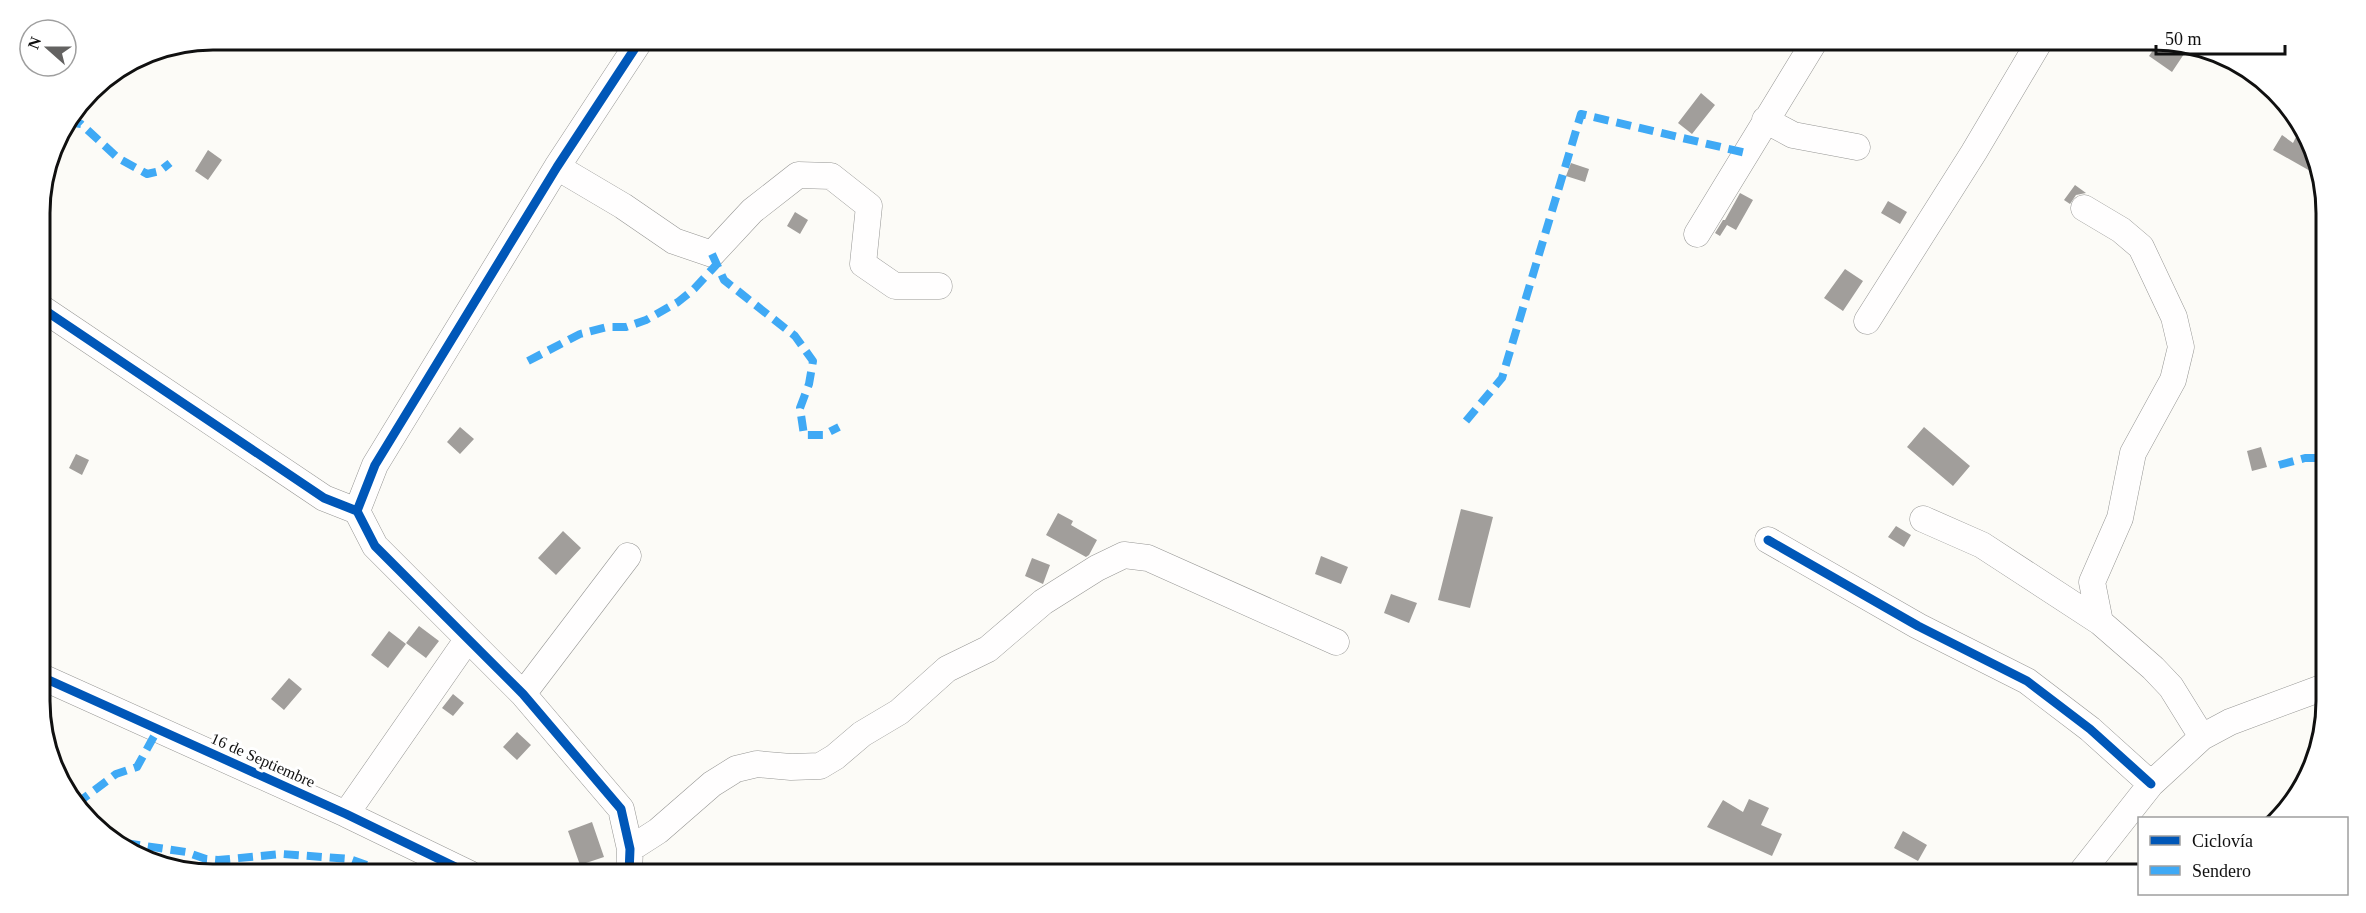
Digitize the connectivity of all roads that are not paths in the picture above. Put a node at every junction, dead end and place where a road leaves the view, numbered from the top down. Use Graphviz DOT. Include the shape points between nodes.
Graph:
graph roads {
  1 [pos="635,50"];
  2 [pos="1809,50"];
  3 [pos="2034,50"];
  4 [pos="1765,120"];
  5 [pos="1857,147"];
  6 [pos="557,167"];
  7 [pos="2084,208"];
  8 [pos="1697,234"];
  9 [pos="939,286"];
  10 [pos="50,314"];
  11 [pos="1867,321"];
  12 [pos="357,511"];
  13 [pos="1923,519"];
  14 [pos="1768,540"];
  15 [pos="628,556"];
  16 [pos="2100,622"];
  17 [pos="467,640"];
  18 [pos="1336,642"];
  19 [pos="49,680"];
  20 [pos="2316,690"];
  21 [pos="523,694"];
  22 [pos="2202,737"];
  23 [pos="2151,784"];
  24 [pos="346,814"];
  25 [pos="630,861"];
  26 [pos="2089,863"];
  27 [pos="449,864"];
  1 -- 6 [label="street"];
  2 -- 4 [label="street"];
  3 -- 11 [label="street"];
  4 -- 5 [label="street" via="1793,135"];
  4 -- 8 [label="street"];
  6 -- 9 [label="street" via="674,241 712,254 752,211 798,175 831,176 869,206 862,264 895,286"];
  6 -- 12 [label="street" via="375,465"];
  7 -- 16 [label="street" via="2141,247 2174,317 2181,347 2173,380 2133,453 2120,518 2092,582"];
  10 -- 12 [label="street" via="324,498"];
  12 -- 17 [label="street" via="375,546"];
  13 -- 16 [label="street" via="1982,545"];
  14 -- 23 [label="street" via="1918,626 2027,681 2090,729"];
  15 -- 21 [label="street"];
  16 -- 22 [label="street" via="2171,687"];
  17 -- 21 [label="street"];
  17 -- 24 [label="street"];
  18 -- 25 [label="street" via="1148,558 1124,555 1043,602 988,649 947,669 899,712 820,766 757,764 736,769 712,784"];
  19 -- 24 [label="street, 16 de Septiembre"];
  20 -- 22 [label="street" via="2230,722"];
  21 -- 25 [label="street" via="621,809"];
  22 -- 23 [label="street"];
  23 -- 26 [label="street"];
  24 -- 27 [label="street, 16 de Septiembre"];
}
